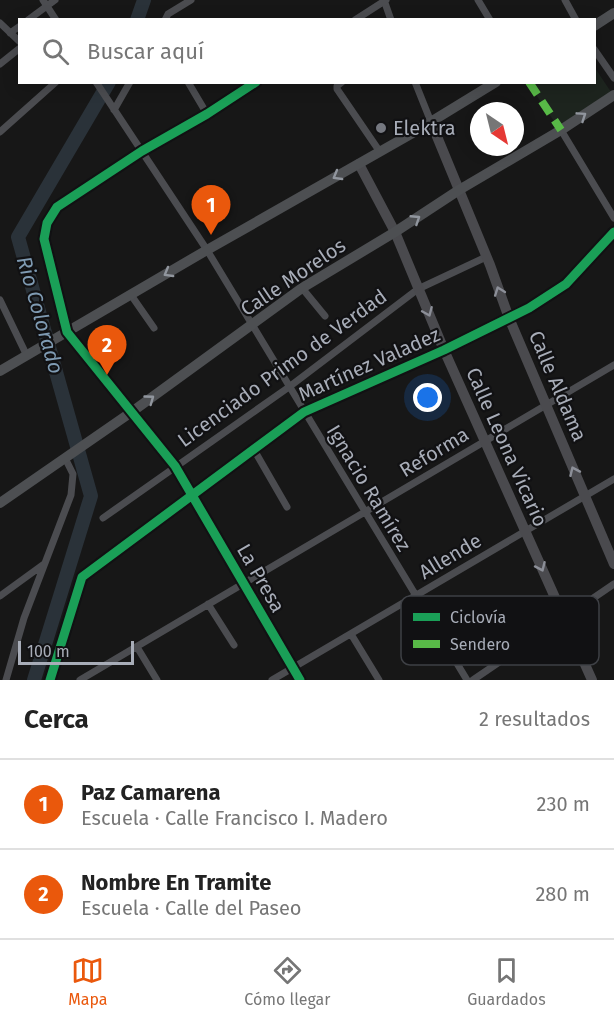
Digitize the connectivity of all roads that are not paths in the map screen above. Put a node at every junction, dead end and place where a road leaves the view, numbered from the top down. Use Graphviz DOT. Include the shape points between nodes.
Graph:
graph roads {
  1 [pos="55,0"];
  2 [pos="191,0"];
  3 [pos="385,0"];
  4 [pos="478,0"];
  5 [pos="565,0"];
  6 [pos="45,3"];
  7 [pos="614,13"];
  8 [pos="30,18"];
  9 [pos="55,18"];
  10 [pos="166,18"];
  11 [pos="358,18"];
  12 [pos="391,18"];
  13 [pos="489,18"];
  14 [pos="575,18"];
  15 [pos="0,23"];
  16 [pos="596,25"];
  17 [pos="18,27"];
  18 [pos="10,33"];
  19 [pos="18,40"];
  20 [pos="18,50"];
  21 [pos="596,52"];
  22 [pos="0,64"];
  23 [pos="614,78"];
  24 [pos="54,84"];
  25 [pos="97,84"];
  26 [pos="129,84"];
  27 [pos="189,84"];
  28 [pos="253,84"];
  29 [pos="340,84"];
  30 [pos="417,84"];
  31 [pos="493,84"];
  32 [pos="614,95"];
  33 [pos="114,110"];
  34 [pos="207,114"];
  35 [pos="430,122"];
  36 [pos="561,130"];
  37 [pos="0,132"];
  38 [pos="142,151"];
  39 [pos="380,152"];
  40 [pos="359,164"];
  41 [pos="459,190"];
  42 [pos="614,218"];
  43 [pos="395,232"];
  44 [pos="614,232"];
  45 [pos="207,250"];
  46 [pos="486,257"];
  47 [pos="302,288"];
  48 [pos="418,289"];
  49 [pos="130,295"];
  50 [pos="0,300"];
  51 [pos="325,316"];
  52 [pos="509,318"];
  53 [pos="252,326"];
  54 [pos="154,328"];
  55 [pos="67,332"];
  56 [pos="444,350"];
  57 [pos="29,355"];
  58 [pos="614,364"];
  59 [pos="0,371"];
  60 [pos="289,387"];
  61 [pos="545,405"];
  62 [pos="133,411"];
  63 [pos="304,412"];
  64 [pos="485,441"];
  65 [pos="253,448"];
  66 [pos="69,455"];
  67 [pos="175,466"];
  68 [pos="614,479"];
  69 [pos="192,494"];
  70 [pos="585,496"];
  71 [pos="0,503"];
  72 [pos="287,507"];
  73 [pos="365,512"];
  74 [pos="103,518"];
  75 [pos="525,531"];
  76 [pos="44,564"];
  77 [pos="614,564"];
  78 [pos="243,584"];
  79 [pos="614,584"];
  80 [pos="0,596"];
  81 [pos="416,596"];
  82 [pos="554,596"];
  83 [pos="596,596"];
  84 [pos="208,604"];
  85 [pos="401,605"];
  86 [pos="351,634"];
  87 [pos="234,645"];
  88 [pos="137,647"];
  89 [pos="457,665"];
  90 [pos="495,665"];
  91 [pos="585,665"];
  92 [pos="293,668"];
  93 [pos="6,680"];
  94 [pos="50,680"];
  95 [pos="80,680"];
  96 [pos="157,680"];
  97 [pos="272,680"];
  98 [pos="300,680"];
  99 [pos="379,680"];
  100 [pos="466,680"];
  101 [pos="473,680"];
  102 [pos="592,680"];
  1 -- 6 [label="street"];
  2 -- 10 [label="street"];
  3 -- 11 [label="street"];
  3 -- 12 [label="street"];
  4 -- 13 [label="street"];
  5 -- 14 [label="street"];
  6 -- 8 [label="street"];
  6 -- 9 [label="street"];
  7 -- 16 [label="main road"];
  15 -- 18 [label="street"];
  17 -- 18 [label="street"];
  18 -- 19 [label="street"];
  20 -- 22 [label="street"];
  21 -- 23 [label="street"];
  24 -- 37 [label="street"];
  25 -- 33 [label="street, Ignacio Ramírez"];
  26 -- 33 [label="street"];
  27 -- 34 [label="street"];
  28 -- 34 [label="street"];
  29 -- 39 [label="street" via="337,89"];
  30 -- 35 [label="street"];
  31 -- 35 [label="main road"];
  36 -- 32 [label="main road, Calle Morelos, one-way"];
  33 -- 38 [label="street, Ignacio Ramírez"];
  34 -- 38 [label="street"];
  35 -- 39 [label="main road"];
  35 -- 41 [label="main road, Calle Aldama"];
  36 -- 41 [label="main road, Calle Morelos"];
  36 -- 42 [label="street"];
  38 -- 45 [label="street, Ignacio Ramírez"];
  38 -- 55 [label="street" via="57,207 47,223 44,239"];
  39 -- 40 [label="main road"];
  40 -- 43 [label="main road, Calle Leona Vicario"];
  40 -- 45 [label="main road, one-way"];
  43 -- 41 [label="main road, Calle Morelos, one-way"];
  41 -- 46 [label="main road, Calle Aldama"];
  43 -- 47 [label="main road, Calle Morelos"];
  43 -- 48 [label="main road, Calle Leona Vicario"];
  44 -- 52 [label="street, Martínez Valadez" via="566,284"];
  45 -- 49 [label="main road, one-way"];
  45 -- 53 [label="street, Ignacio Ramírez"];
  46 -- 48 [label="street, Licenciado Primo de Verdad"];
  52 -- 46 [label="main road, Calle Aldama, one-way"];
  47 -- 51 [label="street"];
  47 -- 53 [label="main road, Calle Morelos"];
  48 -- 56 [label="main road, Calle Leona Vicario, one-way"];
  48 -- 60 [label="street, Licenciado Primo de Verdad"];
  49 -- 54 [label="street"];
  49 -- 55 [label="main road"];
  50 -- 57 [label="street"];
  52 -- 56 [label="street, Martínez Valadez"];
  52 -- 61 [label="main road, Calle Aldama"];
  53 -- 60 [label="street, Ignacio Ramírez"];
  62 -- 53 [label="main road, Calle Morelos, one-way"];
  55 -- 57 [label="main road"];
  55 -- 62 [label="street, La Presa"];
  56 -- 63 [label="street, Martínez Valadez"];
  56 -- 64 [label="main road, Calle Leona Vicario"];
  57 -- 59 [label="main road"];
  58 -- 61 [label="street, Reforma"];
  60 -- 63 [label="street, Ignacio Ramírez"];
  60 -- 67 [label="street, Licenciado Primo de Verdad"];
  61 -- 64 [label="street, Reforma"];
  70 -- 61 [label="main road, Calle Aldama, one-way"];
  62 -- 66 [label="main road, Calle Morelos"];
  62 -- 67 [label="street, La Presa"];
  63 -- 65 [label="street, Martínez Valadez"];
  63 -- 73 [label="street, Ignacio Ramírez"];
  64 -- 73 [label="street, Reforma"];
  64 -- 75 [label="main road, Calle Leona Vicario"];
  65 -- 69 [label="street, Martínez Valadez"];
  65 -- 72 [label="street"];
  66 -- 71 [label="main road, Calle Morelos"];
  66 -- 76 [label="street" via="73,474 70,495"];
  67 -- 69 [label="street, La Presa"];
  67 -- 74 [label="street, Licenciado Primo de Verdad"];
  68 -- 70 [label="street, Allende"];
  69 -- 78 [label="street, La Presa"];
  69 -- 94 [label="street, Martínez Valadez" via="82,577"];
  70 -- 75 [label="street, Allende"];
  70 -- 77 [label="main road, Calle Aldama"];
  73 -- 78 [label="street, Reforma"];
  73 -- 81 [label="street, Ignacio Ramírez"];
  75 -- 81 [label="street, Allende"];
  75 -- 82 [label="main road, Calle Leona Vicario, one-way"];
  76 -- 80 [label="street"];
  76 -- 93 [label="street"];
  78 -- 84 [label="street, Reforma"];
  78 -- 92 [label="street, La Presa"];
  79 -- 83 [label="street"];
  84 -- 87 [label="street"];
  84 -- 88 [label="street, Reforma"];
  85 -- 86 [label="street, Allende"];
  86 -- 92 [label="street, Allende"];
  86 -- 99 [label="street"];
  88 -- 95 [label="street, Reforma"];
  88 -- 96 [label="street"];
  89 -- 100 [label="street, Ignacio Ramírez"];
  90 -- 101 [label="street"];
  91 -- 102 [label="main road, Calle Leona Vicario"];
  92 -- 97 [label="street, Allende"];
  92 -- 98 [label="street, La Presa"];
}
